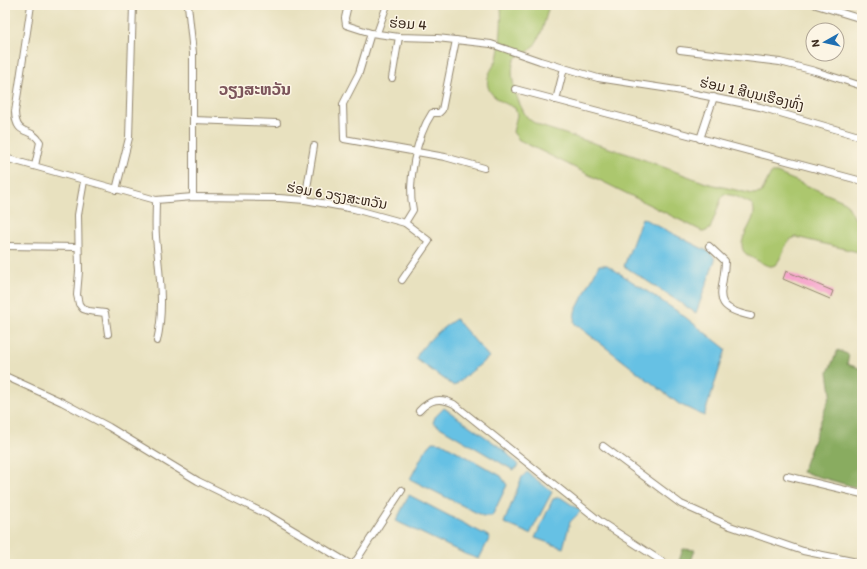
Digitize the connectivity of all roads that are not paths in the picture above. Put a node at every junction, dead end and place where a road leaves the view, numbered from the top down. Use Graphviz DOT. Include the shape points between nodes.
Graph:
graph roads {
  1 [pos="31,5"];
  2 [pos="133,5"];
  3 [pos="188,5"];
  4 [pos="348,5"];
  5 [pos="387,5"];
  6 [pos="816,5"];
  7 [pos="862,19"];
  8 [pos="374,33"];
  9 [pos="399,37"];
  10 [pos="456,40"];
  11 [pos="680,50"];
  12 [pos="564,68"];
  13 [pos="392,78"];
  14 [pos="862,86"];
  15 [pos="515,89"];
  16 [pos="714,97"];
  17 [pos="556,100"];
  18 [pos="193,120"];
  19 [pos="277,123"];
  20 [pos="862,137"];
  21 [pos="700,139"];
  22 [pos="314,146"];
  23 [pos="417,153"];
  24 [pos="5,158"];
  25 [pos="35,166"];
  26 [pos="484,168"];
  27 [pos="84,181"];
  28 [pos="862,181"];
  29 [pos="116,190"];
  30 [pos="193,197"];
  31 [pos="156,200"];
  32 [pos="305,200"];
  33 [pos="405,223"];
  34 [pos="5,246"];
  35 [pos="709,246"];
  36 [pos="78,247"];
  37 [pos="402,280"];
  38 [pos="751,316"];
  39 [pos="108,334"];
  40 [pos="157,341"];
  41 [pos="5,376"];
  42 [pos="419,410"];
  43 [pos="603,446"];
  44 [pos="787,476"];
  45 [pos="402,490"];
  46 [pos="862,494"];
  47 [pos="862,563"];
  48 [pos="350,564"];
  49 [pos="354,564"];
  50 [pos="666,564"];
  1 -- 25 [label="street" via="15,117 20,128 37,136 40,142"];
  2 -- 29 [label="street" via="129,138"];
  3 -- 18 [label="street"];
  4 -- 8 [label="street, ຮ່ອມ 4" via="346,25"];
  5 -- 8 [label="street"];
  6 -- 7 [label="street"];
  8 -- 9 [label="street, ຮ່ອມ 4"];
  8 -- 23 [label="street" via="359,73 343,104 344,139"];
  9 -- 10 [label="street, ຮ່ອມ 4"];
  9 -- 13 [label="street"];
  10 -- 12 [label="street, ຮ່ອມ 4" via="491,44"];
  10 -- 23 [label="street" via="442,110 439,113 432,113 426,122"];
  11 -- 14 [label="street" via="780,62"];
  12 -- 16 [label="street, ຮ່ອມ 1 ສີບຸນເຮືອງທົ່ງ" via="598,78"];
  12 -- 17 [label="street"];
  15 -- 17 [label="street"];
  16 -- 20 [label="street, ຮ່ອມ 1 ສີບຸນເຮືອງທົ່ງ" via="806,119"];
  16 -- 21 [label="street"];
  17 -- 21 [label="street"];
  18 -- 19 [label="street"];
  18 -- 30 [label="street"];
  21 -- 28 [label="street"];
  22 -- 32 [label="street"];
  23 -- 26 [label="street" via="445,157"];
  23 -- 33 [label="street" via="410,183 412,210"];
  24 -- 25 [label="street, ຮ່ອມ 6 ວຽງສະຫວັນ"];
  25 -- 27 [label="street, ຮ່ອມ 6 ວຽງສະຫວັນ"];
  27 -- 29 [label="street, ຮ່ອມ 6 ວຽງສະຫວັນ"];
  27 -- 36 [label="street" via="78,215"];
  29 -- 31 [label="street, ຮ່ອມ 6 ວຽງສະຫວັນ"];
  30 -- 31 [label="street, ຮ່ອມ 6 ວຽງສະຫວັນ"];
  30 -- 32 [label="street, ຮ່ອມ 6 ວຽງສະຫວັນ"];
  31 -- 40 [label="street" via="156,236 162,300 162,322"];
  32 -- 33 [label="street, ຮ່ອມ 6 ວຽງສະຫວັນ" via="360,210"];
  33 -- 37 [label="street" via="429,241"];
  34 -- 36 [label="street"];
  35 -- 38 [label="street" via="725,261 720,292 722,301 735,312"];
  36 -- 39 [label="street" via="79,304 88,311 105,313"];
  41 -- 48 [label="street" via="109,427 198,481 268,515"];
  42 -- 50 [label="street" via="435,399 444,399 454,404 600,522"];
  43 -- 47 [label="street" via="681,504 730,526 803,551"];
  44 -- 46 [label="street"];
  45 -- 49 [label="street"];
}
